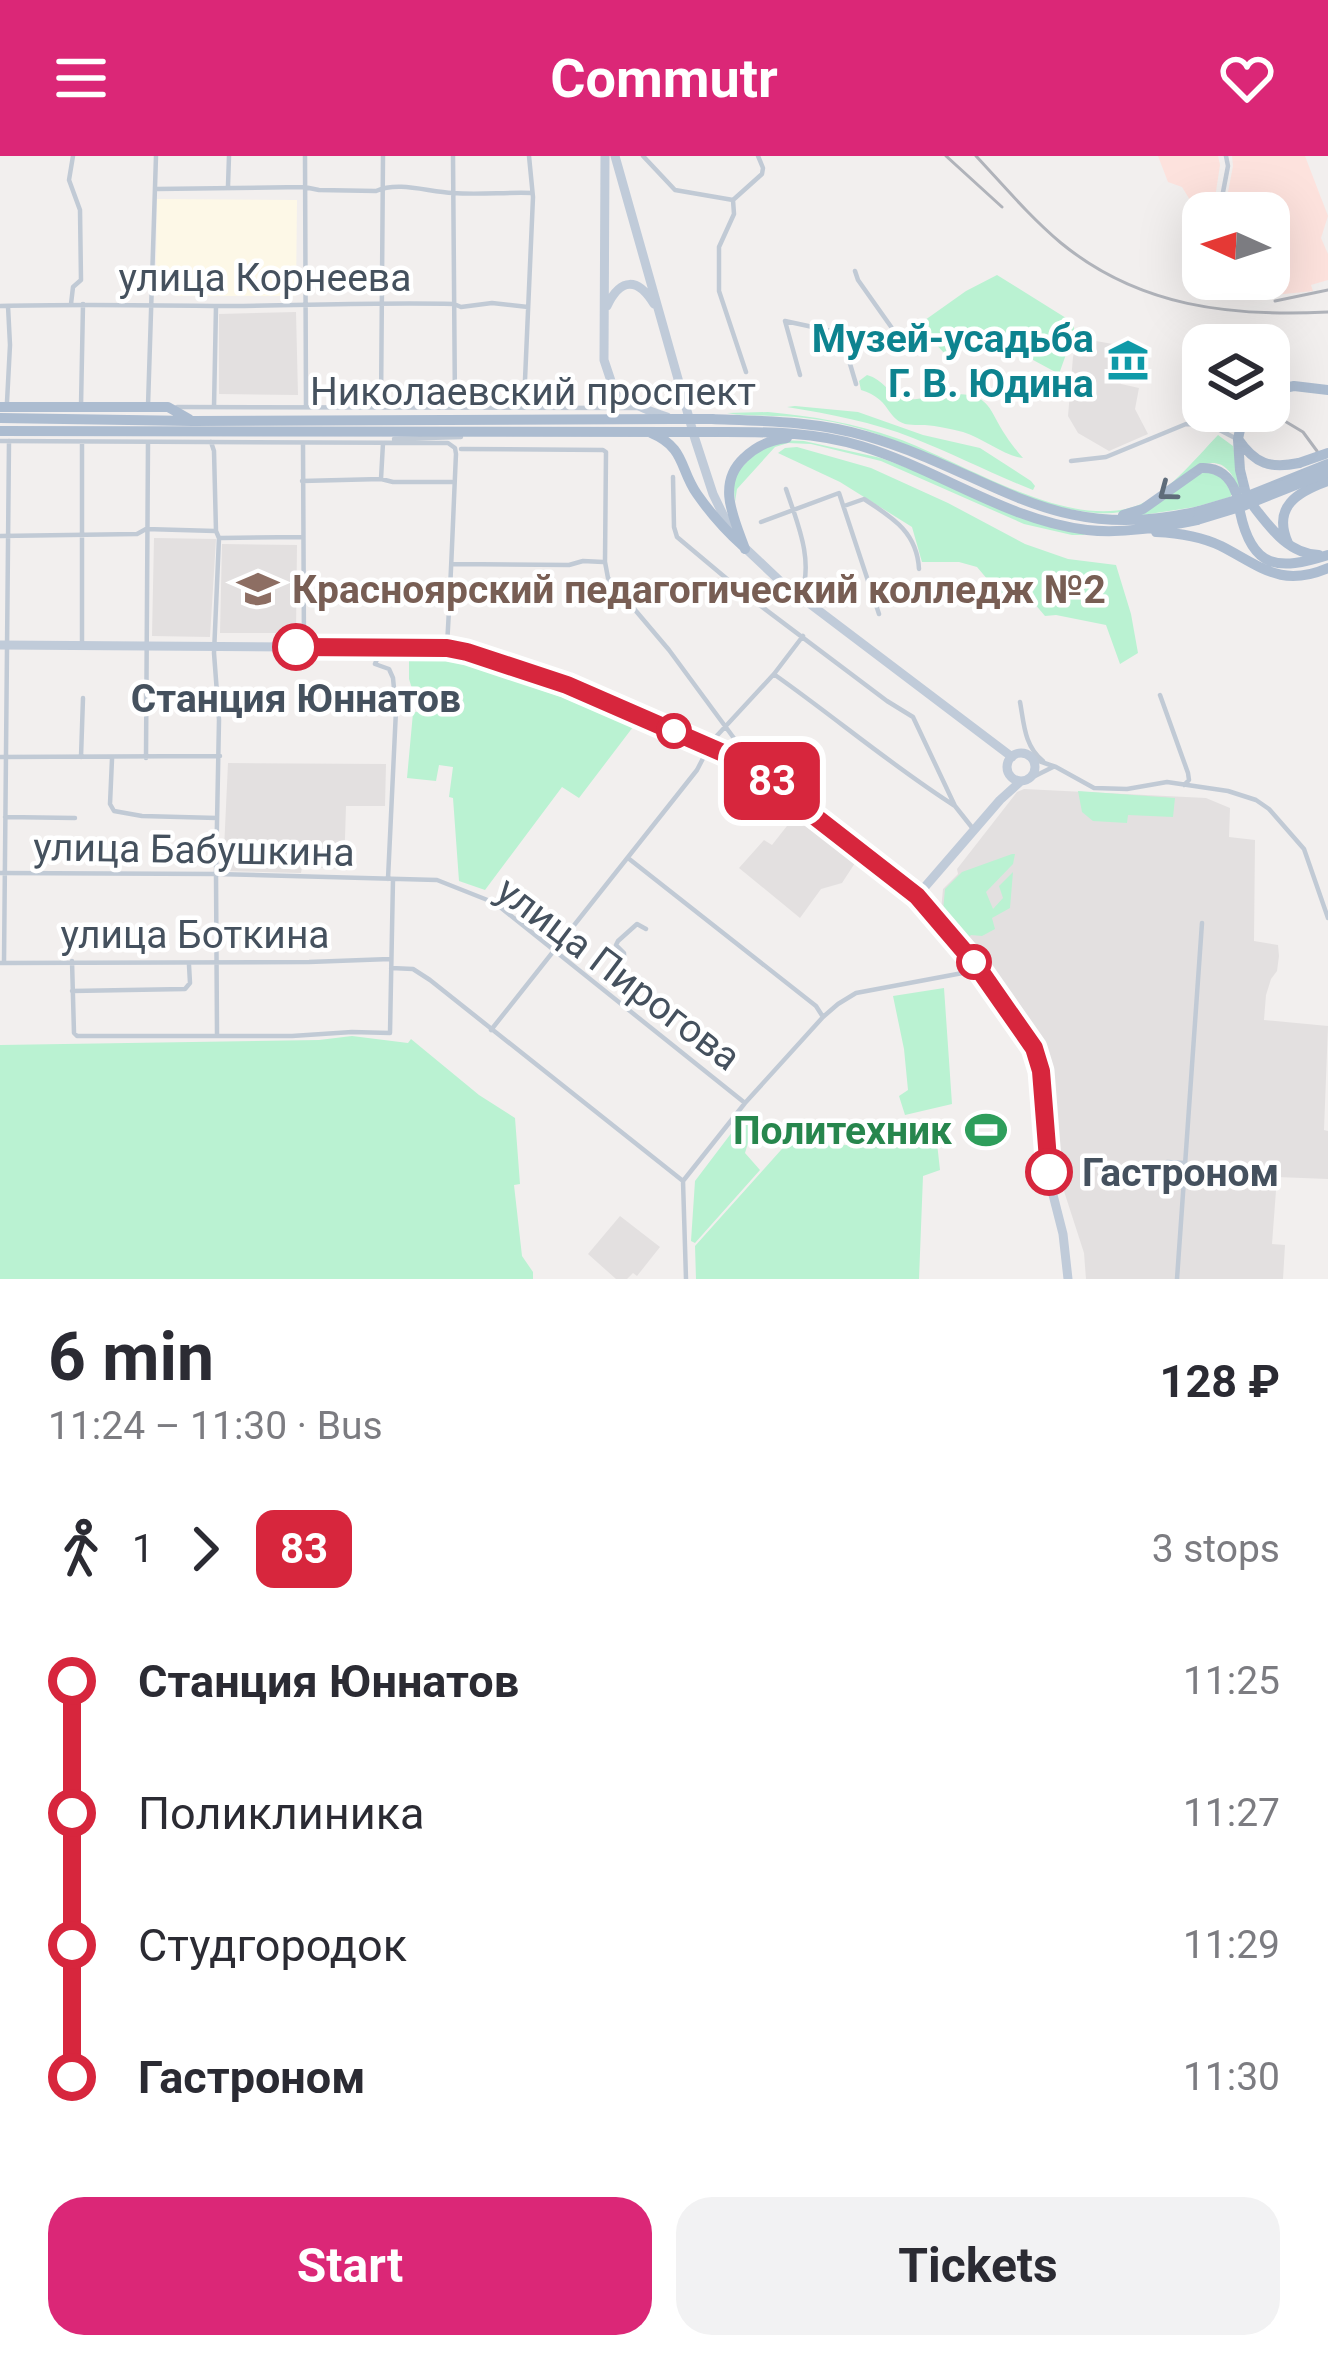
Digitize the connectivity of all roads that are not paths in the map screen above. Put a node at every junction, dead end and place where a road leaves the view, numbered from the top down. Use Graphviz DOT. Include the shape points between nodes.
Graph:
graph roads {
  1 [pos="74,156"];
  2 [pos="156,156"];
  3 [pos="229,156"];
  4 [pos="305,156"];
  5 [pos="383,156"];
  6 [pos="453,156"];
  7 [pos="529,156"];
  8 [pos="605,156"];
  9 [pos="615,156"];
  10 [pos="644,156"];
  11 [pos="758,156"];
  12 [pos="1226,156"];
  13 [pos="304,187"];
  14 [pos="384,187"];
  15 [pos="228,188"];
  16 [pos="156,189"];
  17 [pos="1223,192"];
  18 [pos="532,193"];
  19 [pos="453,194"];
  20 [pos="733,200"];
  21 [pos="855,271"];
  22 [pos="381,302"];
  23 [pos="306,303"];
  24 [pos="71,304"];
  25 [pos="83,304"];
  26 [pos="151,304"];
  27 [pos="454,304"];
  28 [pos="4,306"];
  29 [pos="216,306"];
  30 [pos="528,307"];
  31 [pos="605,310"];
  32 [pos="663,319"];
  33 [pos="899,338"];
  34 [pos="746,373"];
  35 [pos="800,375"];
  36 [pos="525,380"];
  37 [pos="612,384"];
  38 [pos="856,384"];
  39 [pos="1290,387"];
  40 [pos="1328,390"];
  41 [pos="148,406"];
  42 [pos="610,406"];
  43 [pos="81,407"];
  44 [pos="168,407"];
  45 [pos="214,407"];
  46 [pos="306,407"];
  47 [pos="382,407"];
  48 [pos="455,407"];
  49 [pos="639,408"];
  50 [pos="2,412"];
  51 [pos="192,421"];
  52 [pos="672,425"];
  53 [pos="713,426"];
  54 [pos="280,429"];
  55 [pos="499,430"];
  56 [pos="643,430"];
  57 [pos="0,431"];
  58 [pos="1239,432"];
  59 [pos="809,436"];
  60 [pos="1238,440"];
  61 [pos="0,441"];
  62 [pos="9,441"];
  63 [pos="82,442"];
  64 [pos="148,442"];
  65 [pos="211,442"];
  66 [pos="259,442"];
  67 [pos="303,442"];
  68 [pos="383,442"];
  69 [pos="459,451"];
  70 [pos="1328,453"];
  71 [pos="1071,460"];
  72 [pos="1325,476"];
  73 [pos="673,477"];
  74 [pos="381,479"];
  75 [pos="302,481"];
  76 [pos="454,482"];
  77 [pos="786,489"];
  78 [pos="844,506"];
  79 [pos="1254,507"];
  80 [pos="793,511"];
  81 [pos="1240,512"];
  82 [pos="1198,515"];
  83 [pos="1084,518"];
  84 [pos="761,522"];
  85 [pos="146,529"];
  86 [pos="1129,530"];
  87 [pos="82,532"];
  88 [pos="218,535"];
  89 [pos="0,536"];
  90 [pos="9,536"];
  91 [pos="303,537"];
  92 [pos="1292,546"];
  93 [pos="745,548"];
  94 [pos="1328,555"];
  95 [pos="604,562"];
  96 [pos="453,565"];
  97 [pos="1328,568"];
  98 [pos="919,569"];
  99 [pos="800,597"];
  100 [pos="879,614"];
  101 [pos="803,636"];
  102 [pos="3,645"];
  103 [pos="82,646"];
  104 [pos="146,646"];
  105 [pos="215,646"];
  106 [pos="304,647"];
  107 [pos="383,647"];
  108 [pos="447,648"];
  109 [pos="774,674"];
  110 [pos="1160,695"];
  111 [pos="83,698"];
  112 [pos="1020,702"];
  113 [pos="725,727"];
  114 [pos="709,747"];
  115 [pos="220,756"];
  116 [pos="3,757"];
  117 [pos="81,757"];
  118 [pos="1012,757"];
  119 [pos="112,758"];
  120 [pos="146,758"];
  121 [pos="1033,759"];
  122 [pos="1053,766"];
  123 [pos="756,768"];
  124 [pos="1010,775"];
  125 [pos="1026,779"];
  126 [pos="1184,785"];
  127 [pos="1000,800"];
  128 [pos="3,806"];
  129 [pos="955,806"];
  130 [pos="5,818"];
  131 [pos="75,818"];
  132 [pos="217,818"];
  133 [pos="974,830"];
  134 [pos="626,857"];
  135 [pos="2,873"];
  136 [pos="215,874"];
  137 [pos="390,879"];
  138 [pos="917,896"];
  139 [pos="1328,918"];
  140 [pos="1202,923"];
  141 [pos="646,929"];
  142 [pos="553,950"];
  143 [pos="624,957"];
  144 [pos="391,959"];
  145 [pos="72,961"];
  146 [pos="215,962"];
  147 [pos="2,963"];
  148 [pos="189,963"];
  149 [pos="391,968"];
  150 [pos="971,972"];
  151 [pos="72,991"];
  152 [pos="1002,1005"];
  153 [pos="823,1017"];
  154 [pos="491,1030"];
  155 [pos="218,1034"];
  156 [pos="746,1103"];
  157 [pos="1167,1162"];
  158 [pos="1185,1163"];
  159 [pos="683,1181"];
  160 [pos="686,1279"];
  161 [pos="1068,1279"];
  162 [pos="1177,1279"];
  1 -- 24 [label="street" via="69,180 80,210 81,280"];
  2 -- 16 [label="street"];
  3 -- 15 [label="street"];
  4 -- 13 [label="street"];
  5 -- 14 [label="street"];
  6 -- 19 [label="street"];
  7 -- 18 [label="street"];
  8 -- 31 [label="main road"];
  9 -- 32 [label="main road"];
  10 -- 20 [label="street" via="675,190"];
  11 -- 20 [label="street" via="763,171"];
  12 -- 17 [label="street"];
  13 -- 14 [label="street"];
  13 -- 15 [label="street"];
  13 -- 23 [label="street"];
  14 -- 19 [label="street"];
  14 -- 22 [label="street"];
  15 -- 16 [label="street"];
  16 -- 26 [label="street"];
  18 -- 19 [label="street"];
  18 -- 30 [label="street"];
  19 -- 27 [label="street"];
  20 -- 34 [label="street" via="719,247 719,291"];
  21 -- 33 [label="street"];
  22 -- 23 [label="street, улица Корнеева"];
  22 -- 27 [label="street, улица Корнеева"];
  22 -- 47 [label="street"];
  23 -- 29 [label="street, улица Корнеева"];
  23 -- 46 [label="street"];
  24 -- 25 [label="street, улица Корнеева"];
  24 -- 28 [label="street, улица Корнеева"];
  25 -- 26 [label="street, улица Корнеева"];
  25 -- 43 [label="street"];
  26 -- 29 [label="street, улица Корнеева"];
  26 -- 41 [label="street"];
  27 -- 30 [label="street, улица Корнеева"];
  27 -- 48 [label="street"];
  28 -- 50 [label="street" via="10,346"];
  29 -- 45 [label="street"];
  30 -- 36 [label="street"];
  31 -- 32 [label="main road" via="620,287 640,285"];
  31 -- 37 [label="main road"];
  32 -- 93 [label="main road" via="713,494"];
  35 -- 38 [label="street" via="785,321 842,337"];
  37 -- 42 [label="main road"];
  37 -- 49 [label="main road"];
  39 -- 40 [label="main road"];
  41 -- 43 [label="main road"];
  41 -- 44 [label="main road"];
  42 -- 48 [label="street"];
  42 -- 49 [label="street"];
  43 -- 50 [label="main road"];
  44 -- 45 [label="street"];
  44 -- 51 [label="main road"];
  45 -- 46 [label="street"];
  46 -- 47 [label="street"];
  47 -- 48 [label="street"];
  49 -- 52 [label="main road"];
  50 -- 51 [label="main road, Николаевский проспект"];
  51 -- 52 [label="main road, Николаевский проспект"];
  52 -- 53 [label="main road, Николаевский проспект, bridge"];
  52 -- 56 [label="main road, Николаевский проспект"];
  53 -- 59 [label="main road, Николаевский проспект"];
  53 -- 83 [label="main road, Николаевский проспект" via="803,423 858,434"];
  54 -- 55 [label="main road, Николаевский проспект"];
  54 -- 57 [label="main road, Николаевский проспект"];
  54 -- 66 [label="street"];
  55 -- 56 [label="main road, Николаевский проспект"];
  55 -- 68 [label="street"];
  56 -- 93 [label="main road" via="674,446 712,517"];
  58 -- 60 [label="main road"];
  59 -- 86 [label="main road, Николаевский проспект" via="903,460 1048,522"];
  59 -- 93 [label="main road" via="772,440 734,469 729,501"];
  60 -- 70 [label="main road, bridge" via="1260,464"];
  60 -- 71 [label="street" via="1210,425 1186,424 1106,457"];
  60 -- 83 [label="main road, one-way" via="1241,492 1222,472 1202,469 1134,513"];
  61 -- 62 [label="street"];
  62 -- 63 [label="street"];
  62 -- 90 [label="street"];
  63 -- 64 [label="street"];
  63 -- 87 [label="street"];
  64 -- 65 [label="street"];
  64 -- 85 [label="street"];
  65 -- 66 [label="street"];
  65 -- 88 [label="street"];
  66 -- 67 [label="street"];
  67 -- 68 [label="street"];
  67 -- 75 [label="street"];
  68 -- 69 [label="street" via="448,443"];
  68 -- 74 [label="street"];
  69 -- 76 [label="street"];
  69 -- 95 [label="street" via="602,450"];
  72 -- 82 [label="main road, Николаевский проспект, bridge"];
  72 -- 92 [label="main road" via="1291,502 1282,521"];
  73 -- 101 [label="street" via="677,537"];
  74 -- 75 [label="street"];
  74 -- 76 [label="street"];
  75 -- 91 [label="street"];
  76 -- 96 [label="street"];
  77 -- 80 [label="street"];
  78 -- 80 [label="street" via="839,494"];
  78 -- 98 [label="street" via="865,499 897,520 909,532"];
  78 -- 100 [label="street"];
  79 -- 92 [label="main road"];
  80 -- 84 [label="street"];
  80 -- 99 [label="street" via="806,563"];
  81 -- 94 [label="main road" via="1254,551 1270,561"];
  82 -- 83 [label="main road, Николаевский проспект"];
  82 -- 86 [label="main road, Николаевский проспект"];
  85 -- 87 [label="street"];
  85 -- 88 [label="street"];
  85 -- 104 [label="street"];
  86 -- 97 [label="main road" via="1191,535 1282,576"];
  87 -- 90 [label="street"];
  87 -- 103 [label="street"];
  88 -- 91 [label="street"];
  88 -- 105 [label="street"];
  89 -- 90 [label="street"];
  90 -- 102 [label="street"];
  91 -- 106 [label="street"];
  92 -- 94 [label="main road"];
  93 -- 99 [label="main road"];
  95 -- 96 [label="street"];
  95 -- 113 [label="street" via="608,578"];
  96 -- 108 [label="street"];
  99 -- 118 [label="main road"];
  101 -- 109 [label="street"];
  101 -- 129 [label="street" via="913,717"];
  102 -- 103 [label="main road"];
  102 -- 116 [label="street"];
  103 -- 104 [label="main road"];
  104 -- 105 [label="main road"];
  104 -- 120 [label="street"];
  105 -- 106 [label="main road"];
  105 -- 115 [label="street"];
  106 -- 107 [label="main road"];
  107 -- 108 [label="main road"];
  107 -- 137 [label="street" via="375,664 393,678 396,710"];
  108 -- 114 [label="main road" via="567,685"];
  109 -- 113 [label="street"];
  109 -- 129 [label="street"];
  110 -- 126 [label="street" via="1188,773"];
  111 -- 117 [label="street"];
  112 -- 122 [label="street" via="1031,749"];
  113 -- 114 [label="street"];
  113 -- 123 [label="street"];
  114 -- 123 [label="main road"];
  114 -- 134 [label="street"];
  115 -- 120 [label="street"];
  115 -- 132 [label="street"];
  116 -- 117 [label="street"];
  116 -- 128 [label="street"];
  117 -- 119 [label="street"];
  118 -- 121 [label="main road"];
  118 -- 124 [label="main road"];
  119 -- 120 [label="street"];
  119 -- 132 [label="street" via="114,811"];
  121 -- 122 [label="street"];
  121 -- 125 [label="main road"];
  122 -- 125 [label="street"];
  122 -- 126 [label="street" via="1094,788"];
  123 -- 138 [label="main road"];
  124 -- 125 [label="main road"];
  124 -- 127 [label="main road"];
  125 -- 127 [label="main road"];
  126 -- 139 [label="street" via="1241,794 1269,809 1304,849"];
  127 -- 133 [label="main road"];
  128 -- 130 [label="street"];
  129 -- 133 [label="street"];
  130 -- 131 [label="street"];
  130 -- 135 [label="street"];
  132 -- 136 [label="street"];
  133 -- 138 [label="main road"];
  134 -- 142 [label="street"];
  134 -- 153 [label="street"];
  135 -- 136 [label="street, улица Бабушкина"];
  135 -- 147 [label="street"];
  136 -- 137 [label="street, улица Бабушкина"];
  136 -- 146 [label="street"];
  137 -- 142 [label="street, улица Пирогова" via="437,880 495,903"];
  137 -- 144 [label="street"];
  138 -- 150 [label="main road"];
  138 -- 152 [label="main road"];
  140 -- 158 [label="street"];
  141 -- 143 [label="street" via="637,924 618,941"];
  142 -- 154 [label="street"];
  142 -- 156 [label="street, улица Пирогова"];
  144 -- 146 [label="street, улица Боткина"];
  144 -- 149 [label="street"];
  145 -- 147 [label="street, улица Боткина"];
  145 -- 148 [label="street, улица Боткина"];
  145 -- 151 [label="street"];
  146 -- 148 [label="street, улица Боткина"];
  146 -- 155 [label="street"];
  148 -- 151 [label="street" via="185,989"];
  149 -- 154 [label="street" via="413,969"];
  149 -- 155 [label="street" via="390,1034"];
  150 -- 152 [label="main road"];
  150 -- 153 [label="street" via="856,993"];
  151 -- 155 [label="street" via="77,1036"];
  152 -- 161 [label="main road" via="1041,1071"];
  153 -- 156 [label="street"];
  154 -- 159 [label="street"];
  156 -- 159 [label="street"];
  157 -- 158 [label="street"];
  158 -- 162 [label="street"];
  159 -- 160 [label="street"];
}
